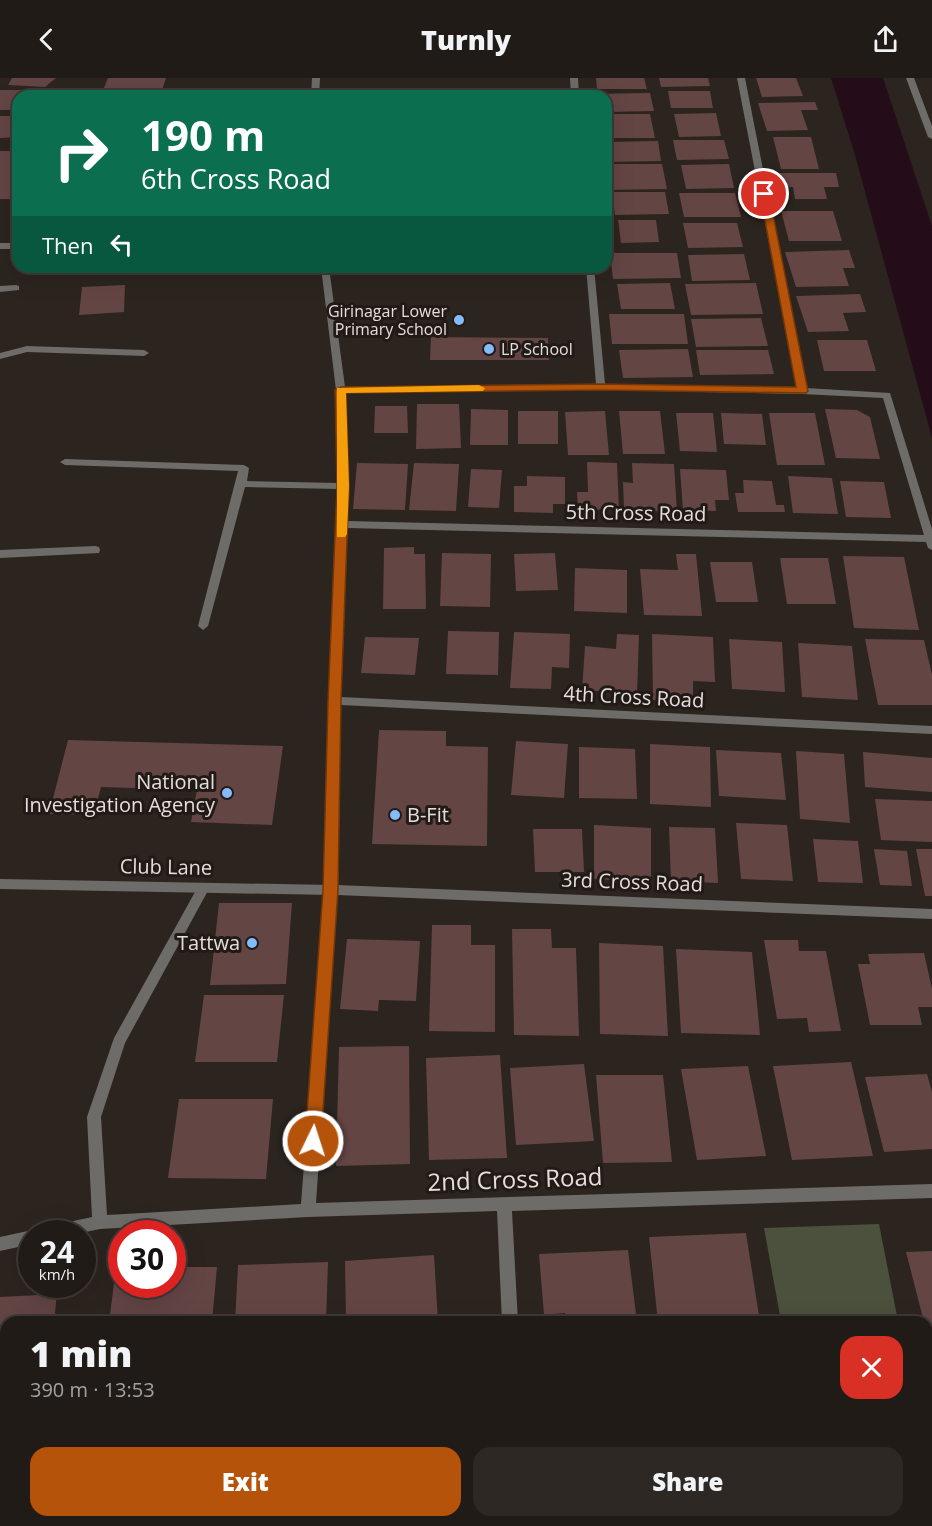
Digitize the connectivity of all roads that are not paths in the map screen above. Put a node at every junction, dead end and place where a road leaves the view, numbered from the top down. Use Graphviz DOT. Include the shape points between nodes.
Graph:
graph roads {
  1 [pos="741,78"];
  2 [pos="910,78"];
  3 [pos="932,137"];
  4 [pos="326,273"];
  5 [pos="591,273"];
  6 [pos="16,288"];
  7 [pos="0,289"];
  8 [pos="144,353"];
  9 [pos="0,356"];
  10 [pos="601,387"];
  11 [pos="341,390"];
  12 [pos="802,391"];
  13 [pos="65,462"];
  14 [pos="241,484"];
  15 [pos="343,486"];
  16 [pos="341,524"];
  17 [pos="931,543"];
  18 [pos="95,550"];
  19 [pos="0,554"];
  20 [pos="203,626"];
  21 [pos="334,701"];
  22 [pos="932,730"];
  23 [pos="0,884"];
  24 [pos="204,887"];
  25 [pos="331,890"];
  26 [pos="932,914"];
  27 [pos="932,1191"];
  28 [pos="504,1203"];
  29 [pos="308,1210"];
  30 [pos="100,1222"];
  31 [pos="96,1223"];
  32 [pos="18,1240"];
  33 [pos="0,1244"];
  34 [pos="510,1316"];
  1 -- 12 [label="street"];
  2 -- 3 [label="street"];
  4 -- 11 [label="street"];
  5 -- 10 [label="street"];
  6 -- 7 [label="street"];
  8 -- 9 [label="street" via="27,349"];
  10 -- 11 [label="street"];
  10 -- 12 [label="street"];
  11 -- 15 [label="street"];
  12 -- 17 [label="street" via="887,395"];
  13 -- 14 [label="street" via="244,468"];
  14 -- 15 [label="street"];
  14 -- 20 [label="street"];
  15 -- 16 [label="street"];
  16 -- 17 [label="street, 5th Cross Road"];
  16 -- 21 [label="street"];
  18 -- 19 [label="street"];
  21 -- 22 [label="street, 4th Cross Road"];
  21 -- 25 [label="street"];
  23 -- 24 [label="street, Club Lane"];
  24 -- 25 [label="street, Club Lane"];
  24 -- 30 [label="street" via="119,1042 94,1117"];
  25 -- 26 [label="street, 3rd Cross Road"];
  25 -- 29 [label="street"];
  27 -- 28 [label="street, 2nd Cross Road"];
  28 -- 29 [label="street, 2nd Cross Road"];
  28 -- 34 [label="street"];
  29 -- 30 [label="street, 2nd Cross Road"];
  30 -- 31 [label="street, 2nd Cross Road"];
  32 -- 33 [label="street"];
}
